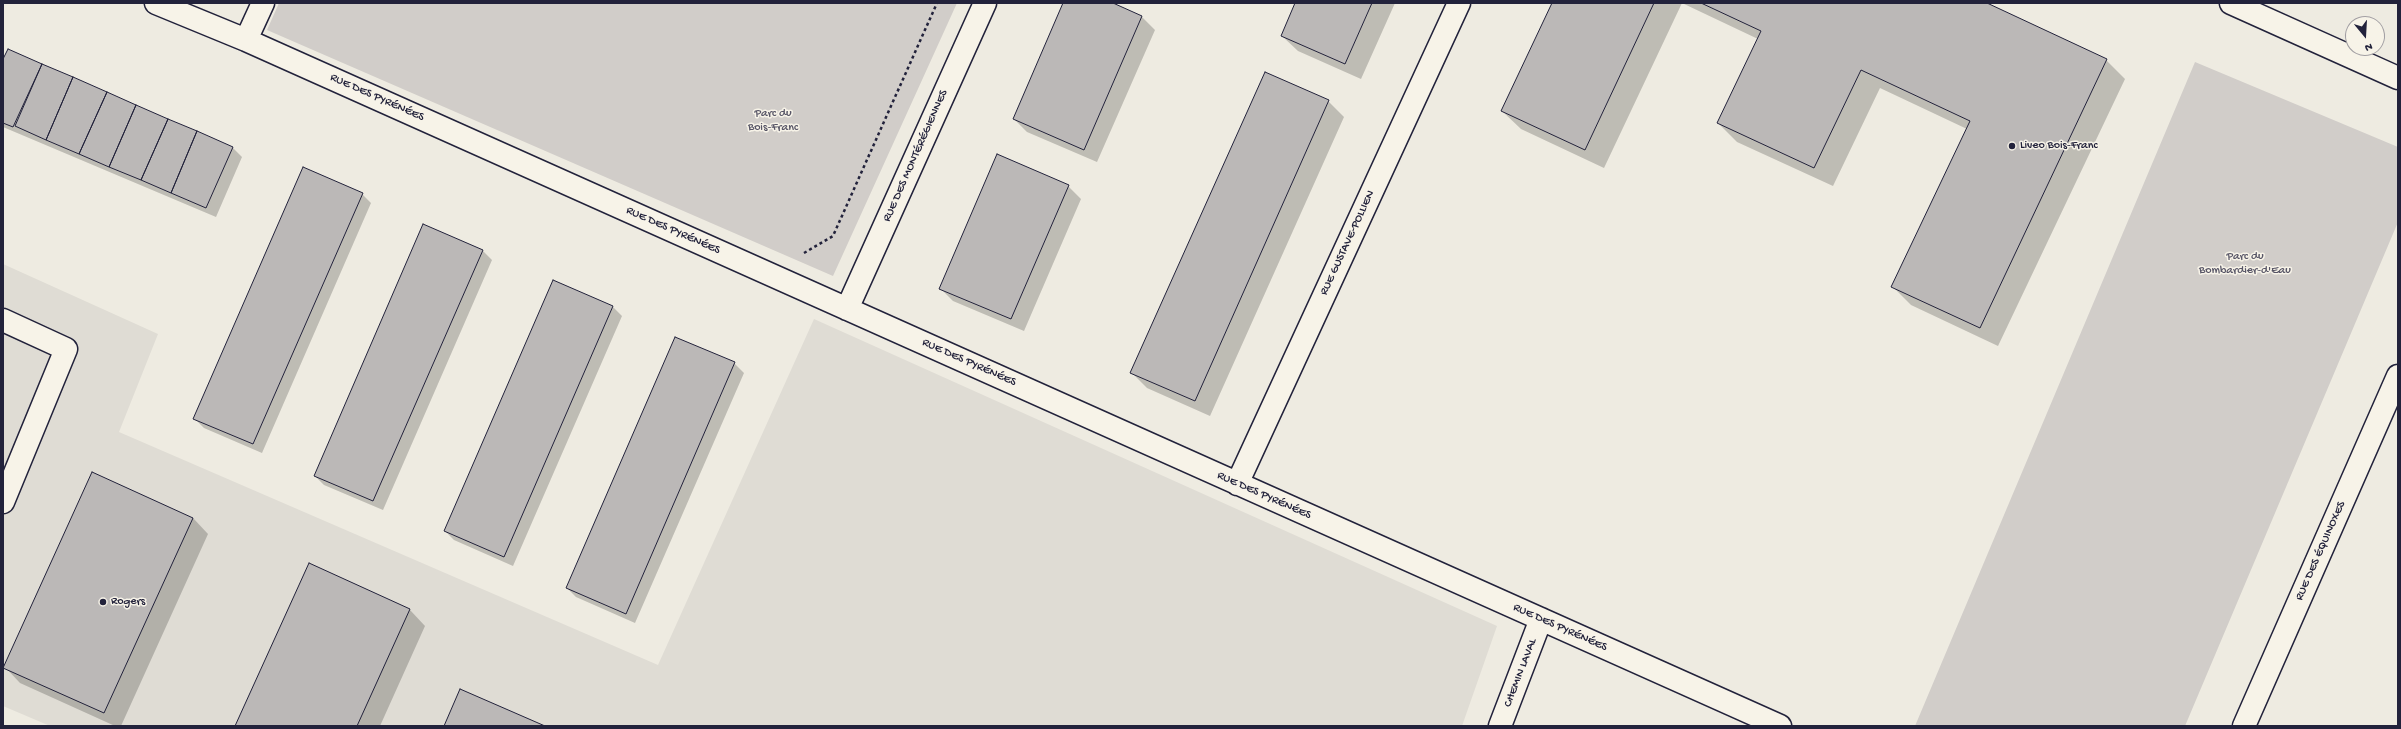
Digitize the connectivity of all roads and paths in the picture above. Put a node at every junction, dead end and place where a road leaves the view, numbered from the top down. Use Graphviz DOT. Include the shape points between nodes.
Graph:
graph roads {
  1 [pos="156,3"];
  2 [pos="263,3"];
  3 [pos="937,3"];
  4 [pos="985,3"];
  5 [pos="1459,3"];
  6 [pos="2231,3"];
  7 [pos="246,40"];
  8 [pos="2398,78"];
  9 [pos="798,250"];
  10 [pos="848,309"];
  11 [pos="3,320"];
  12 [pos="2398,376"];
  13 [pos="1237,484"];
  14 [pos="3,502"];
  15 [pos="1541,619"];
  16 [pos="1500,726"];
  17 [pos="1780,726"];
  18 [pos="2244,726"];
  1 -- 7 [label="street, RUE DES PYRÉNÉES"];
  2 -- 7 [label="street"];
  3 -- 9 [label="path" via="833,236 805,253"];
  4 -- 10 [label="street, RUE DES MONTÉRÉGIENNES"];
  5 -- 13 [label="street, RUE GUSTAVE-POLLIEN"];
  6 -- 8 [label="street"];
  7 -- 10 [label="street, RUE DES PYRÉNÉES"];
  10 -- 13 [label="street, RUE DES PYRÉNÉES"];
  11 -- 14 [label="street" via="66,349"];
  12 -- 18 [label="street, RUE DES ÉQUINOXES"];
  13 -- 15 [label="street, RUE DES PYRÉNÉES"];
  15 -- 16 [label="street, CHEMIN LAVAL"];
  15 -- 17 [label="street, RUE DES PYRÉNÉES"];
}
